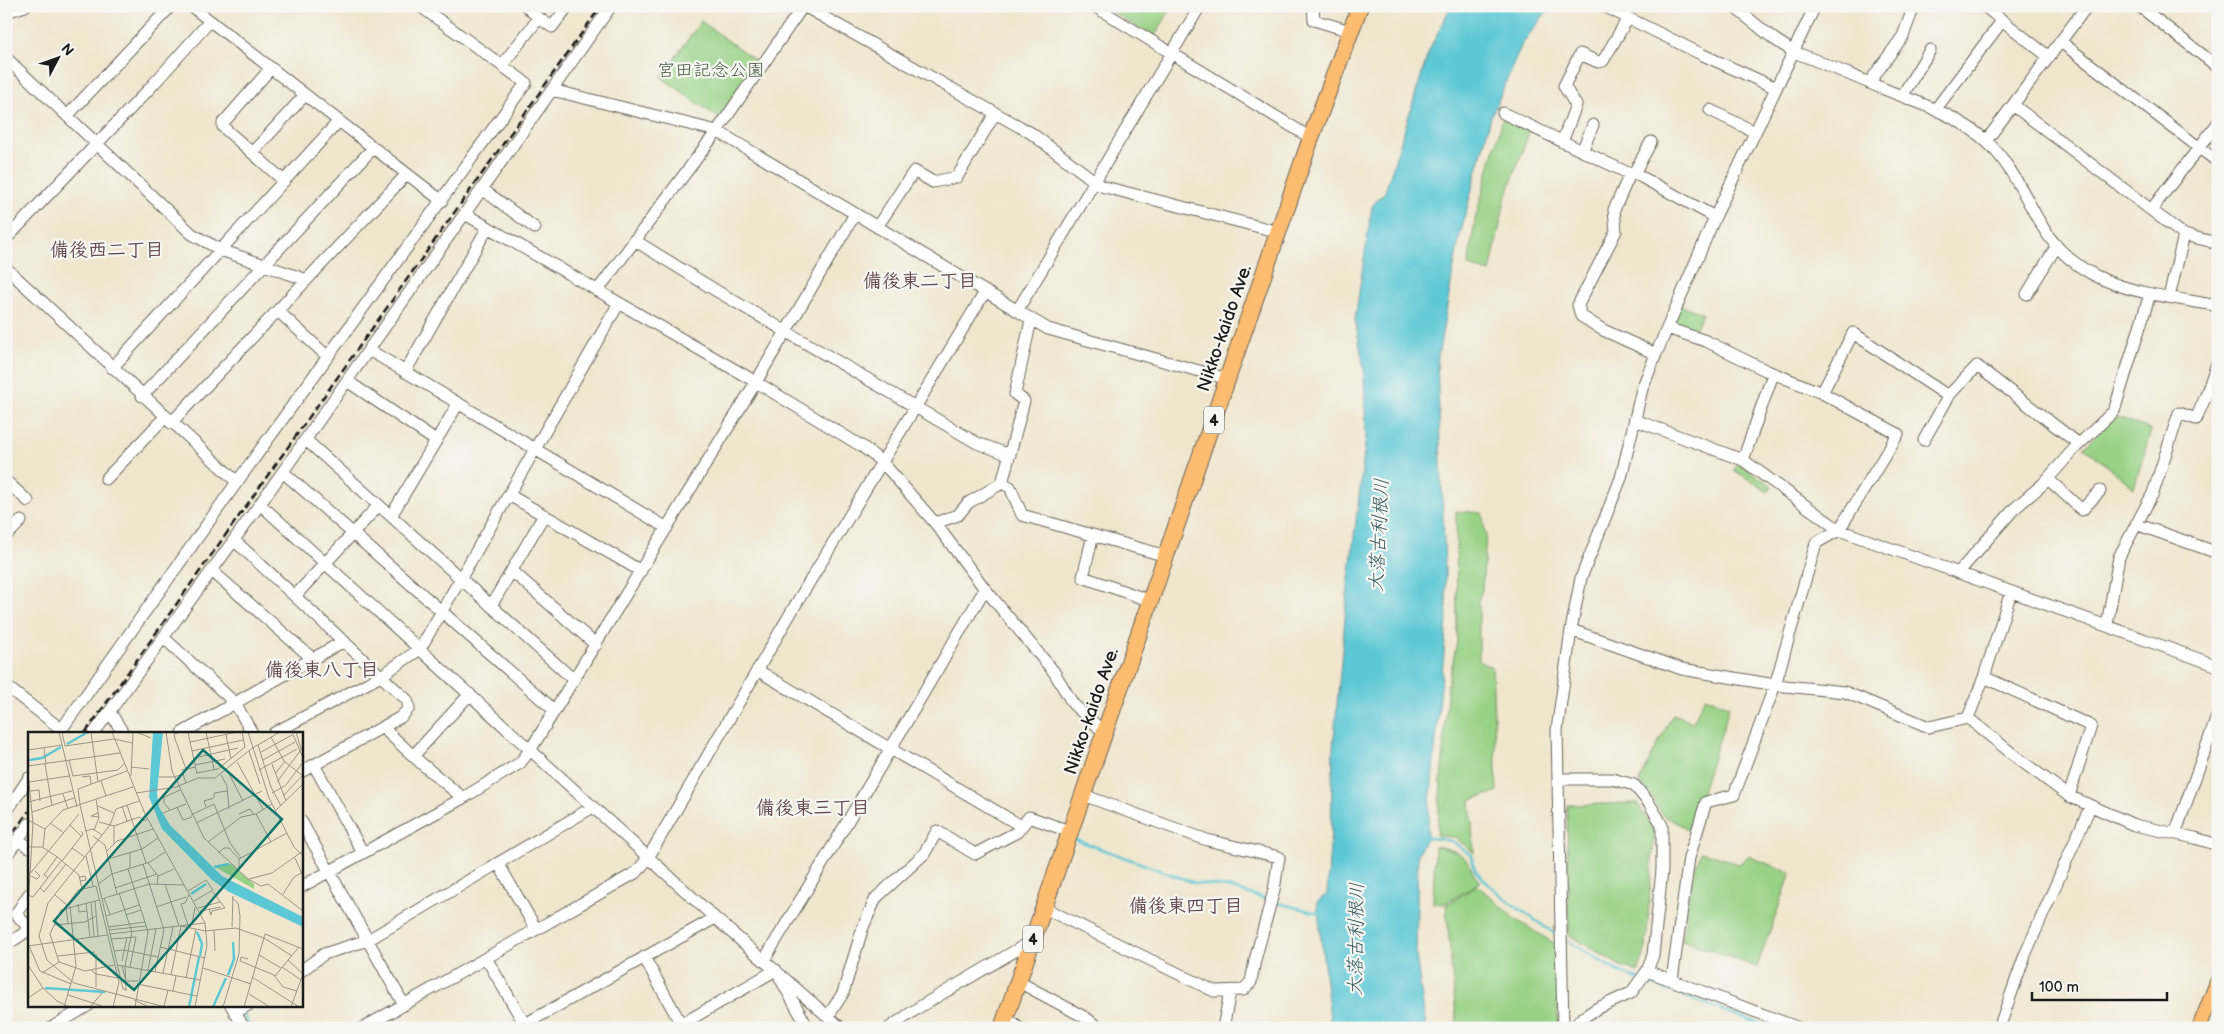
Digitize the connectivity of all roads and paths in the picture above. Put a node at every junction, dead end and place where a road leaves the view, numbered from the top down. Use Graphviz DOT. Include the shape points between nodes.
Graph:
graph roads {
  1 [pos="25,6"];
  2 [pos="171,6"];
  3 [pos="191,6"];
  4 [pos="420,6"];
  5 [pos="526,6"];
  6 [pos="568,6"];
  7 [pos="612,6"];
  8 [pos="804,6"];
  9 [pos="1094,6"];
  10 [pos="1200,6"];
  11 [pos="1313,6"];
  12 [pos="1360,6"];
  13 [pos="1604,6"];
  14 [pos="1732,6"];
  15 [pos="1815,6"];
  16 [pos="1914,6"];
  17 [pos="1984,6"];
  18 [pos="2087,6"];
  19 [pos="2139,6"];
  20 [pos="6,12"];
  21 [pos="539,18"];
  22 [pos="1628,18"];
  23 [pos="210,21"];
  24 [pos="2002,21"];
  25 [pos="1350,31"];
  26 [pos="2061,42"];
  27 [pos="1930,50"];
  28 [pos="1794,52"];
  29 [pos="1172,53"];
  30 [pos="6,58"];
  31 [pos="2049,58"];
  32 [pos="502,65"];
  33 [pos="2218,66"];
  34 [pos="271,68"];
  35 [pos="1870,83"];
  36 [pos="1776,88"];
  37 [pos="552,90"];
  38 [pos="305,95"];
  39 [pos="1902,96"];
  40 [pos="2013,105"];
  41 [pos="1710,110"];
  42 [pos="1936,110"];
  43 [pos="1503,112"];
  44 [pos="995,114"];
  45 [pos="67,116"];
  46 [pos="339,121"];
  47 [pos="2218,123"];
  48 [pos="1593,125"];
  49 [pos="717,131"];
  50 [pos="1755,132"];
  51 [pos="1311,138"];
  52 [pos="1986,141"];
  53 [pos="1562,142"];
  54 [pos="1651,142"];
  55 [pos="97,144"];
  56 [pos="2199,147"];
  57 [pos="373,148"];
  58 [pos="1582,151"];
  59 [pos="252,153"];
  60 [pos="2218,162"];
  61 [pos="406,174"];
  62 [pos="1632,174"];
  63 [pos="284,181"];
  64 [pos="1095,183"];
  65 [pos="482,189"];
  66 [pos="442,201"];
  67 [pos="2151,210"];
  68 [pos="465,214"];
  69 [pos="856,214"];
  70 [pos="1714,217"];
  71 [pos="488,227"];
  72 [pos="877,227"];
  73 [pos="536,228"];
  74 [pos="1279,232"];
  75 [pos="2184,235"];
  76 [pos="6,239"];
  77 [pos="634,240"];
  78 [pos="2218,243"];
  79 [pos="2056,247"];
  80 [pos="221,250"];
  81 [pos="263,264"];
  82 [pos="6,268"];
  83 [pos="307,280"];
  84 [pos="597,291"];
  85 [pos="985,292"];
  86 [pos="2027,294"];
  87 [pos="2150,294"];
  88 [pos="2169,297"];
  89 [pos="619,303"];
  90 [pos="2218,306"];
  91 [pos="278,311"];
  92 [pos="1017,311"];
  93 [pos="1031,320"];
  94 [pos="1666,328"];
  95 [pos="786,332"];
  96 [pos="369,350"];
  97 [pos="1656,354"];
  98 [pos="328,357"];
  99 [pos="2218,361"];
  100 [pos="112,368"];
  101 [pos="405,372"];
  102 [pos="1773,374"];
  103 [pos="1228,379"];
  104 [pos="347,381"];
  105 [pos="756,382"];
  106 [pos="1822,393"];
  107 [pos="1950,394"];
  108 [pos="142,396"];
  109 [pos="458,404"];
  110 [pos="916,408"];
  111 [pos="168,420"];
  112 [pos="1635,420"];
  113 [pos="306,440"];
  114 [pos="1924,440"];
  115 [pos="436,441"];
  116 [pos="2080,444"];
  117 [pos="534,450"];
  118 [pos="1010,455"];
  119 [pos="1743,460"];
  120 [pos="883,463"];
  121 [pos="283,472"];
  122 [pos="2048,479"];
  123 [pos="6,480"];
  124 [pos="106,480"];
  125 [pos="237,482"];
  126 [pos="1002,483"];
  127 [pos="2100,491"];
  128 [pos="508,495"];
  129 [pos="28,501"];
  130 [pos="260,504"];
  131 [pos="379,505"];
  132 [pos="391,516"];
  133 [pos="544,516"];
  134 [pos="21,521"];
  135 [pos="935,523"];
  136 [pos="2136,524"];
  137 [pos="667,528"];
  138 [pos="1839,530"];
  139 [pos="352,533"];
  140 [pos="1093,535"];
  141 [pos="6,536"];
  142 [pos="234,540"];
  143 [pos="2218,552"];
  144 [pos="1166,556"];
  145 [pos="325,563"];
  146 [pos="212,570"];
  147 [pos="512,571"];
  148 [pos="641,571"];
  149 [pos="1958,573"];
  150 [pos="460,578"];
  151 [pos="985,589"];
  152 [pos="2011,592"];
  153 [pos="295,596"];
  154 [pos="1151,601"];
  155 [pos="491,606"];
  156 [pos="441,611"];
  157 [pos="2107,625"];
  158 [pos="1571,630"];
  159 [pos="164,638"];
  160 [pos="344,641"];
  161 [pos="596,644"];
  162 [pos="420,649"];
  163 [pos="312,659"];
  164 [pos="2218,666"];
  165 [pos="757,670"];
  166 [pos="381,676"];
  167 [pos="1984,677"];
  168 [pos="574,680"];
  169 [pos="1775,685"];
  170 [pos="6,686"];
  171 [pos="470,694"];
  172 [pos="235,703"];
  173 [pos="555,711"];
  174 [pos="110,712"];
  175 [pos="2218,714"];
  176 [pos="1968,718"];
  177 [pos="383,728"];
  178 [pos="60,731"];
  179 [pos="95,732"];
  180 [pos="122,732"];
  181 [pos="184,732"];
  182 [pos="251,732"];
  183 [pos="276,732"];
  184 [pos="1106,734"];
  185 [pos="532,749"];
  186 [pos="890,749"];
  187 [pos="413,756"];
  188 [pos="314,766"];
  189 [pos="302,772"];
  190 [pos="28,779"];
  191 [pos="1558,779"];
  192 [pos="1083,796"];
  193 [pos="2068,796"];
  194 [pos="463,798"];
  195 [pos="593,807"];
  196 [pos="2090,807"];
  197 [pos="6,812"];
  198 [pos="302,822"];
  199 [pos="28,825"];
  200 [pos="1022,826"];
  201 [pos="2175,834"];
  202 [pos="1067,838"];
  203 [pos="18,840"];
  204 [pos="2218,845"];
  205 [pos="28,846"];
  206 [pos="363,853"];
  207 [pos="6,856"];
  208 [pos="648,858"];
  209 [pos="498,863"];
  210 [pos="330,871"];
  211 [pos="302,886"];
  212 [pos="28,896"];
  213 [pos="1044,908"];
  214 [pos="714,918"];
  215 [pos="28,928"];
  216 [pos="536,929"];
  217 [pos="28,930"];
  218 [pos="368,940"];
  219 [pos="1032,941"];
  220 [pos="6,945"];
  221 [pos="644,957"];
  222 [pos="486,958"];
  223 [pos="764,960"];
  224 [pos="302,970"];
  225 [pos="776,970"];
  226 [pos="1647,971"];
  227 [pos="1672,980"];
  228 [pos="2218,980"];
  229 [pos="1019,982"];
  230 [pos="1230,992"];
  231 [pos="404,1005"];
  232 [pos="88,1006"];
  233 [pos="233,1009"];
  234 [pos="828,1015"];
  235 [pos="1004,1023"];
  236 [pos="66,1024"];
  237 [pos="678,1026"];
  238 [pos="523,1027"];
  239 [pos="51,1028"];
  240 [pos="244,1028"];
  241 [pos="363,1028"];
  242 [pos="808,1028"];
  243 [pos="841,1028"];
  244 [pos="889,1028"];
  245 [pos="1019,1028"];
  246 [pos="1099,1028"];
  247 [pos="1223,1028"];
  248 [pos="1563,1028"];
  249 [pos="1574,1028"];
  250 [pos="1798,1028"];
  251 [pos="1999,1028"];
  252 [pos="2199,1028"];
  1 -- 20 [label="street"];
  2 -- 45 [label="street"];
  3 -- 23 [label="street"];
  4 -- 32 [label="street"];
  5 -- 21 [label="street"];
  6 -- 21 [label="street" via="552,27"];
  7 -- 37 [label="street"];
  8 -- 44 [label="street"];
  8 -- 49 [label="street"];
  9 -- 29 [label="street"];
  10 -- 29 [label="street"];
  11 -- 25 [label="street" via="1314,20"];
  12 -- 25 [label="highway, Nikko-kaido Ave. / 4"];
  13 -- 22 [label="street"];
  14 -- 28 [label="street"];
  15 -- 28 [label="street"];
  16 -- 35 [label="street" via="1903,36"];
  17 -- 24 [label="street"];
  18 -- 26 [label="street"];
  19 -- 33 [label="street"];
  21 -- 32 [label="street"];
  22 -- 36 [label="street"];
  22 -- 53 [label="street" via="1603,61 1580,54 1564,86 1576,105"];
  23 -- 34 [label="street"];
  23 -- 55 [label="street"];
  24 -- 31 [label="street"];
  24 -- 42 [label="street"];
  25 -- 51 [label="highway, Nikko-kaido Ave. / 4"];
  26 -- 31 [label="street"];
  26 -- 56 [label="street"];
  27 -- 39 [label="street"];
  28 -- 35 [label="street"];
  28 -- 36 [label="street"];
  29 -- 51 [label="street"];
  29 -- 64 [label="street"];
  30 -- 45 [label="street"];
  31 -- 40 [label="street"];
  32 -- 66 [label="street" via="526,83"];
  34 -- 38 [label="street"];
  34 -- 59 [label="street" via="223,123 223,127"];
  35 -- 39 [label="street"];
  36 -- 50 [label="street"];
  37 -- 49 [label="street"];
  37 -- 65 [label="street"];
  38 -- 46 [label="street"];
  38 -- 59 [label="street"];
  39 -- 42 [label="street"];
  40 -- 52 [label="street"];
  40 -- 67 [label="street"];
  41 -- 50 [label="street"];
  42 -- 52 [label="street"];
  43 -- 53 [label="street"];
  44 -- 64 [label="street" via="1031,133"];
  44 -- 72 [label="street" via="957,177 933,182 914,171"];
  45 -- 55 [label="street"];
  46 -- 57 [label="street"];
  46 -- 63 [label="street"];
  47 -- 56 [label="street"];
  48 -- 58 [label="street"];
  49 -- 69 [label="street"];
  49 -- 77 [label="street"];
  50 -- 70 [label="street"];
  51 -- 74 [label="highway, Nikko-kaido Ave. / 4"];
  52 -- 79 [label="street" via="2002,159"];
  53 -- 58 [label="street"];
  54 -- 62 [label="street"];
  55 -- 76 [label="street"];
  55 -- 80 [label="street" via="192,234"];
  56 -- 60 [label="street"];
  56 -- 67 [label="street"];
  57 -- 61 [label="street"];
  57 -- 81 [label="street"];
  58 -- 62 [label="street"];
  59 -- 63 [label="street"];
  61 -- 66 [label="street"];
  61 -- 83 [label="street"];
  62 -- 70 [label="street"];
  62 -- 97 [label="street" via="1614,210 1616,231 1578,305 1581,316 1603,330"];
  63 -- 80 [label="street"];
  64 -- 74 [label="street"];
  64 -- 92 [label="street"];
  65 -- 68 [label="street"];
  65 -- 73 [label="street"];
  66 -- 98 [label="street"];
  67 -- 75 [label="street"];
  68 -- 71 [label="street"];
  68 -- 96 [label="street"];
  69 -- 72 [label="street"];
  69 -- 95 [label="street"];
  70 -- 94 [label="street"];
  71 -- 84 [label="street"];
  71 -- 101 [label="street"];
  72 -- 85 [label="street"];
  74 -- 103 [label="highway, Nikko-kaido Ave. / 4"];
  75 -- 78 [label="street"];
  75 -- 88 [label="street"];
  77 -- 84 [label="street"];
  77 -- 95 [label="street"];
  79 -- 86 [label="street"];
  79 -- 87 [label="street" via="2092,276"];
  80 -- 81 [label="street"];
  80 -- 100 [label="street"];
  81 -- 83 [label="street"];
  81 -- 108 [label="street"];
  82 -- 100 [label="street"];
  83 -- 91 [label="street"];
  84 -- 89 [label="street"];
  85 -- 92 [label="street"];
  85 -- 110 [label="street"];
  87 -- 88 [label="street"];
  87 -- 116 [label="street" via="2114,411"];
  88 -- 90 [label="street"];
  89 -- 105 [label="street"];
  89 -- 117 [label="street"];
  91 -- 98 [label="street"];
  91 -- 111 [label="street"];
  92 -- 93 [label="street"];
  93 -- 103 [label="street" via="1048,329"];
  93 -- 118 [label="street" via="1015,394 1024,401"];
  94 -- 97 [label="street"];
  94 -- 102 [label="street" via="1706,341"];
  95 -- 105 [label="street"];
  95 -- 110 [label="street"];
  96 -- 101 [label="street"];
  96 -- 104 [label="street"];
  97 -- 112 [label="street" via="1642,389"];
  98 -- 125 [label="street"];
  99 -- 136 [label="street" via="2196,419 2178,413 2154,492"];
  100 -- 108 [label="street"];
  101 -- 109 [label="street"];
  102 -- 106 [label="street"];
  102 -- 119 [label="street"];
  103 -- 144 [label="highway, Nikko-kaido Ave. / 4"];
  104 -- 113 [label="street"];
  104 -- 115 [label="street"];
  105 -- 120 [label="street" via="863,447"];
  105 -- 137 [label="street"];
  106 -- 107 [label="street" via="1853,333 1945,394"];
  106 -- 138 [label="street" via="1898,434"];
  107 -- 114 [label="street"];
  107 -- 116 [label="street" via="1977,366"];
  108 -- 111 [label="street"];
  109 -- 115 [label="street"];
  109 -- 117 [label="street"];
  110 -- 118 [label="street" via="977,443"];
  110 -- 120 [label="street"];
  111 -- 124 [label="street"];
  111 -- 125 [label="street"];
  112 -- 119 [label="street"];
  112 -- 158 [label="street" via="1621,478 1581,578"];
  113 -- 121 [label="street"];
  113 -- 131 [label="street"];
  115 -- 132 [label="street"];
  116 -- 122 [label="street"];
  117 -- 128 [label="street"];
  117 -- 137 [label="street"];
  118 -- 126 [label="street"];
  119 -- 138 [label="street"];
  120 -- 135 [label="street"];
  120 -- 165 [label="street"];
  121 -- 130 [label="street"];
  121 -- 139 [label="street"];
  122 -- 127 [label="street" via="2082,510"];
  122 -- 149 [label="street" via="2014,509"];
  123 -- 129 [label="street"];
  125 -- 178 [label="street"];
  126 -- 135 [label="street" via="968,503 958,516"];
  126 -- 140 [label="street" via="1010,487 1022,516"];
  128 -- 133 [label="street"];
  128 -- 150 [label="street"];
  130 -- 142 [label="street"];
  130 -- 145 [label="street"];
  131 -- 132 [label="street"];
  131 -- 139 [label="street"];
  132 -- 150 [label="street"];
  133 -- 147 [label="street"];
  133 -- 148 [label="street"];
  134 -- 141 [label="street"];
  135 -- 151 [label="street"];
  136 -- 143 [label="street"];
  136 -- 157 [label="street" via="2118,557"];
  137 -- 148 [label="street"];
  138 -- 149 [label="street"];
  138 -- 169 [label="street" via="1816,543"];
  139 -- 145 [label="street"];
  139 -- 156 [label="street"];
  140 -- 144 [label="street"];
  140 -- 154 [label="street" via="1083,578"];
  142 -- 146 [label="street"];
  142 -- 153 [label="street"];
  144 -- 154 [label="highway, Nikko-kaido Ave. / 4"];
  145 -- 153 [label="street"];
  145 -- 162 [label="street"];
  146 -- 159 [label="street"];
  146 -- 163 [label="street"];
  147 -- 155 [label="street"];
  147 -- 161 [label="street"];
  148 -- 161 [label="street"];
  149 -- 152 [label="street"];
  150 -- 155 [label="street"];
  150 -- 156 [label="street"];
  151 -- 184 [label="street" via="1054,672 1073,704"];
  151 -- 186 [label="street"];
  152 -- 157 [label="street"];
  152 -- 167 [label="street"];
  153 -- 160 [label="street"];
  154 -- 184 [label="highway, Nikko-kaido Ave. / 4"];
  155 -- 168 [label="street"];
  156 -- 162 [label="street"];
  156 -- 173 [label="street"];
  157 -- 164 [label="street"];
  158 -- 169 [label="street" via="1682,669"];
  158 -- 191 [label="street" via="1557,730"];
  159 -- 172 [label="street"];
  159 -- 174 [label="street"];
  160 -- 163 [label="street"];
  160 -- 166 [label="street"];
  161 -- 168 [label="street"];
  162 -- 166 [label="street"];
  162 -- 171 [label="street"];
  163 -- 172 [label="street"];
  165 -- 186 [label="street"];
  165 -- 208 [label="street"];
  166 -- 177 [label="street" via="407,700 408,708 402,717"];
  166 -- 183 [label="street"];
  167 -- 176 [label="street"];
  167 -- 193 [label="street" via="2091,726"];
  168 -- 173 [label="street"];
  169 -- 176 [label="street" via="1845,692 1929,727"];
  169 -- 227 [label="street" via="1734,795 1706,802 1689,858"];
  170 -- 178 [label="street"];
  171 -- 185 [label="street"];
  171 -- 187 [label="street"];
  172 -- 181 [label="street"];
  172 -- 182 [label="street"];
  173 -- 185 [label="street"];
  174 -- 179 [label="street"];
  174 -- 180 [label="street"];
  175 -- 201 [label="street"];
  176 -- 193 [label="street"];
  177 -- 187 [label="street"];
  177 -- 188 [label="street"];
  184 -- 192 [label="highway, Nikko-kaido Ave. / 4"];
  185 -- 194 [label="street" via="520,763"];
  185 -- 195 [label="street"];
  186 -- 200 [label="street"];
  186 -- 223 [label="street"];
  187 -- 194 [label="street"];
  188 -- 189 [label="street"];
  188 -- 206 [label="street"];
  190 -- 197 [label="street"];
  191 -- 226 [label="street" via="1612,779 1634,785 1662,825 1662,870 1653,954"];
  191 -- 248 [label="street"];
  192 -- 202 [label="highway, Nikko-kaido Ave. / 4"];
  192 -- 230 [label="street" via="1207,840 1279,857 1251,982 1243,990"];
  193 -- 196 [label="street"];
  194 -- 206 [label="street"];
  195 -- 208 [label="street"];
  195 -- 209 [label="street"];
  196 -- 201 [label="street" via="2134,825"];
  196 -- 251 [label="street" via="2025,955"];
  198 -- 210 [label="street"];
  199 -- 203 [label="street"];
  200 -- 202 [label="street" via="1029,816"];
  200 -- 234 [label="street" via="1017,832 975,854 937,831 924,854 876,898 863,926 842,992"];
  201 -- 204 [label="street"];
  202 -- 213 [label="highway, Nikko-kaido Ave. / 4"];
  203 -- 205 [label="street"];
  203 -- 207 [label="street"];
  206 -- 210 [label="street"];
  208 -- 214 [label="street"];
  208 -- 216 [label="street" via="637,872"];
  209 -- 216 [label="street"];
  209 -- 218 [label="street"];
  210 -- 211 [label="street"];
  210 -- 218 [label="street"];
  212 -- 215 [label="street" via="16,914"];
  213 -- 219 [label="highway, Nikko-kaido Ave. / 4"];
  213 -- 230 [label="street" via="1214,992"];
  214 -- 221 [label="street"];
  214 -- 223 [label="street"];
  216 -- 222 [label="street"];
  217 -- 220 [label="street"];
  218 -- 224 [label="street" via="324,954"];
  218 -- 231 [label="street"];
  219 -- 229 [label="highway, Nikko-kaido Ave. / 4"];
  219 -- 244 [label="street"];
  221 -- 237 [label="street"];
  221 -- 238 [label="street"];
  222 -- 231 [label="street"];
  222 -- 238 [label="street"];
  223 -- 225 [label="street"];
  225 -- 234 [label="street"];
  225 -- 237 [label="street"];
  225 -- 242 [label="street"];
  226 -- 227 [label="street"];
  226 -- 249 [label="street" via="1631,994 1596,1010"];
  227 -- 250 [label="street"];
  228 -- 252 [label="main road"];
  229 -- 235 [label="highway, Nikko-kaido Ave. / 4"];
  229 -- 246 [label="street"];
  230 -- 247 [label="street"];
  231 -- 241 [label="street"];
  232 -- 236 [label="street"];
  233 -- 240 [label="street"];
  234 -- 243 [label="street"];
  235 -- 245 [label="street"];
  236 -- 239 [label="street"];
}
